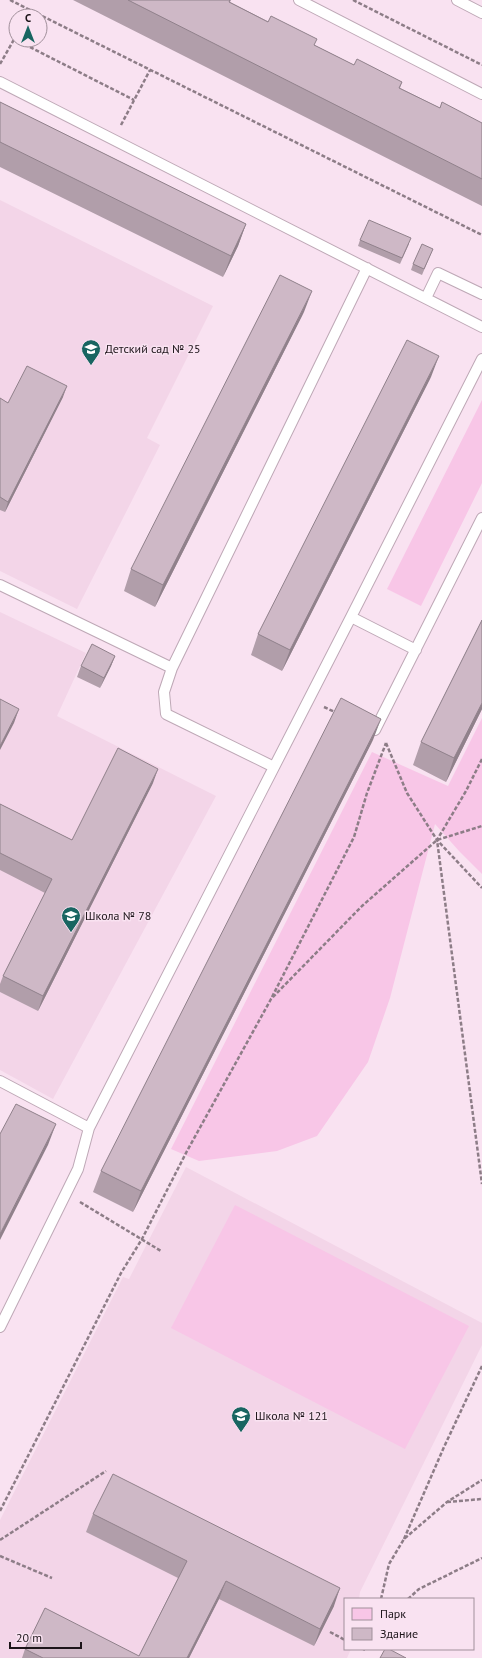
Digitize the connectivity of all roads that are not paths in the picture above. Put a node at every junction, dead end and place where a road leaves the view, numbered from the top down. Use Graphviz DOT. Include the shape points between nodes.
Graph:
graph roads {
  1 [pos="299,0"];
  2 [pos="457,0"];
  3 [pos="482,13"];
  4 [pos="0,82"];
  5 [pos="482,94"];
  6 [pos="367,268"];
  7 [pos="482,294"];
  8 [pos="426,298"];
  9 [pos="482,327"];
  10 [pos="482,359"];
  11 [pos="482,518"];
  12 [pos="0,585"];
  13 [pos="351,617"];
  14 [pos="416,650"];
  15 [pos="172,668"];
  16 [pos="375,730"];
  17 [pos="274,767"];
  18 [pos="0,1081"];
  19 [pos="89,1128"];
  20 [pos="0,1327"];
  1 -- 5 [label="lane"];
  2 -- 3 [label="lane"];
  4 -- 6 [label="lane"];
  6 -- 8 [label="lane"];
  6 -- 15 [label="lane"];
  7 -- 8 [label="lane" via="438,273"];
  8 -- 9 [label="lane"];
  10 -- 13 [label="lane"];
  11 -- 14 [label="lane"];
  12 -- 15 [label="lane"];
  13 -- 14 [label="lane"];
  13 -- 17 [label="lane"];
  14 -- 16 [label="lane"];
  15 -- 17 [label="lane" via="164,692 166,714"];
  17 -- 19 [label="lane"];
  18 -- 19 [label="lane"];
  19 -- 20 [label="lane" via="78,1169"];
}
